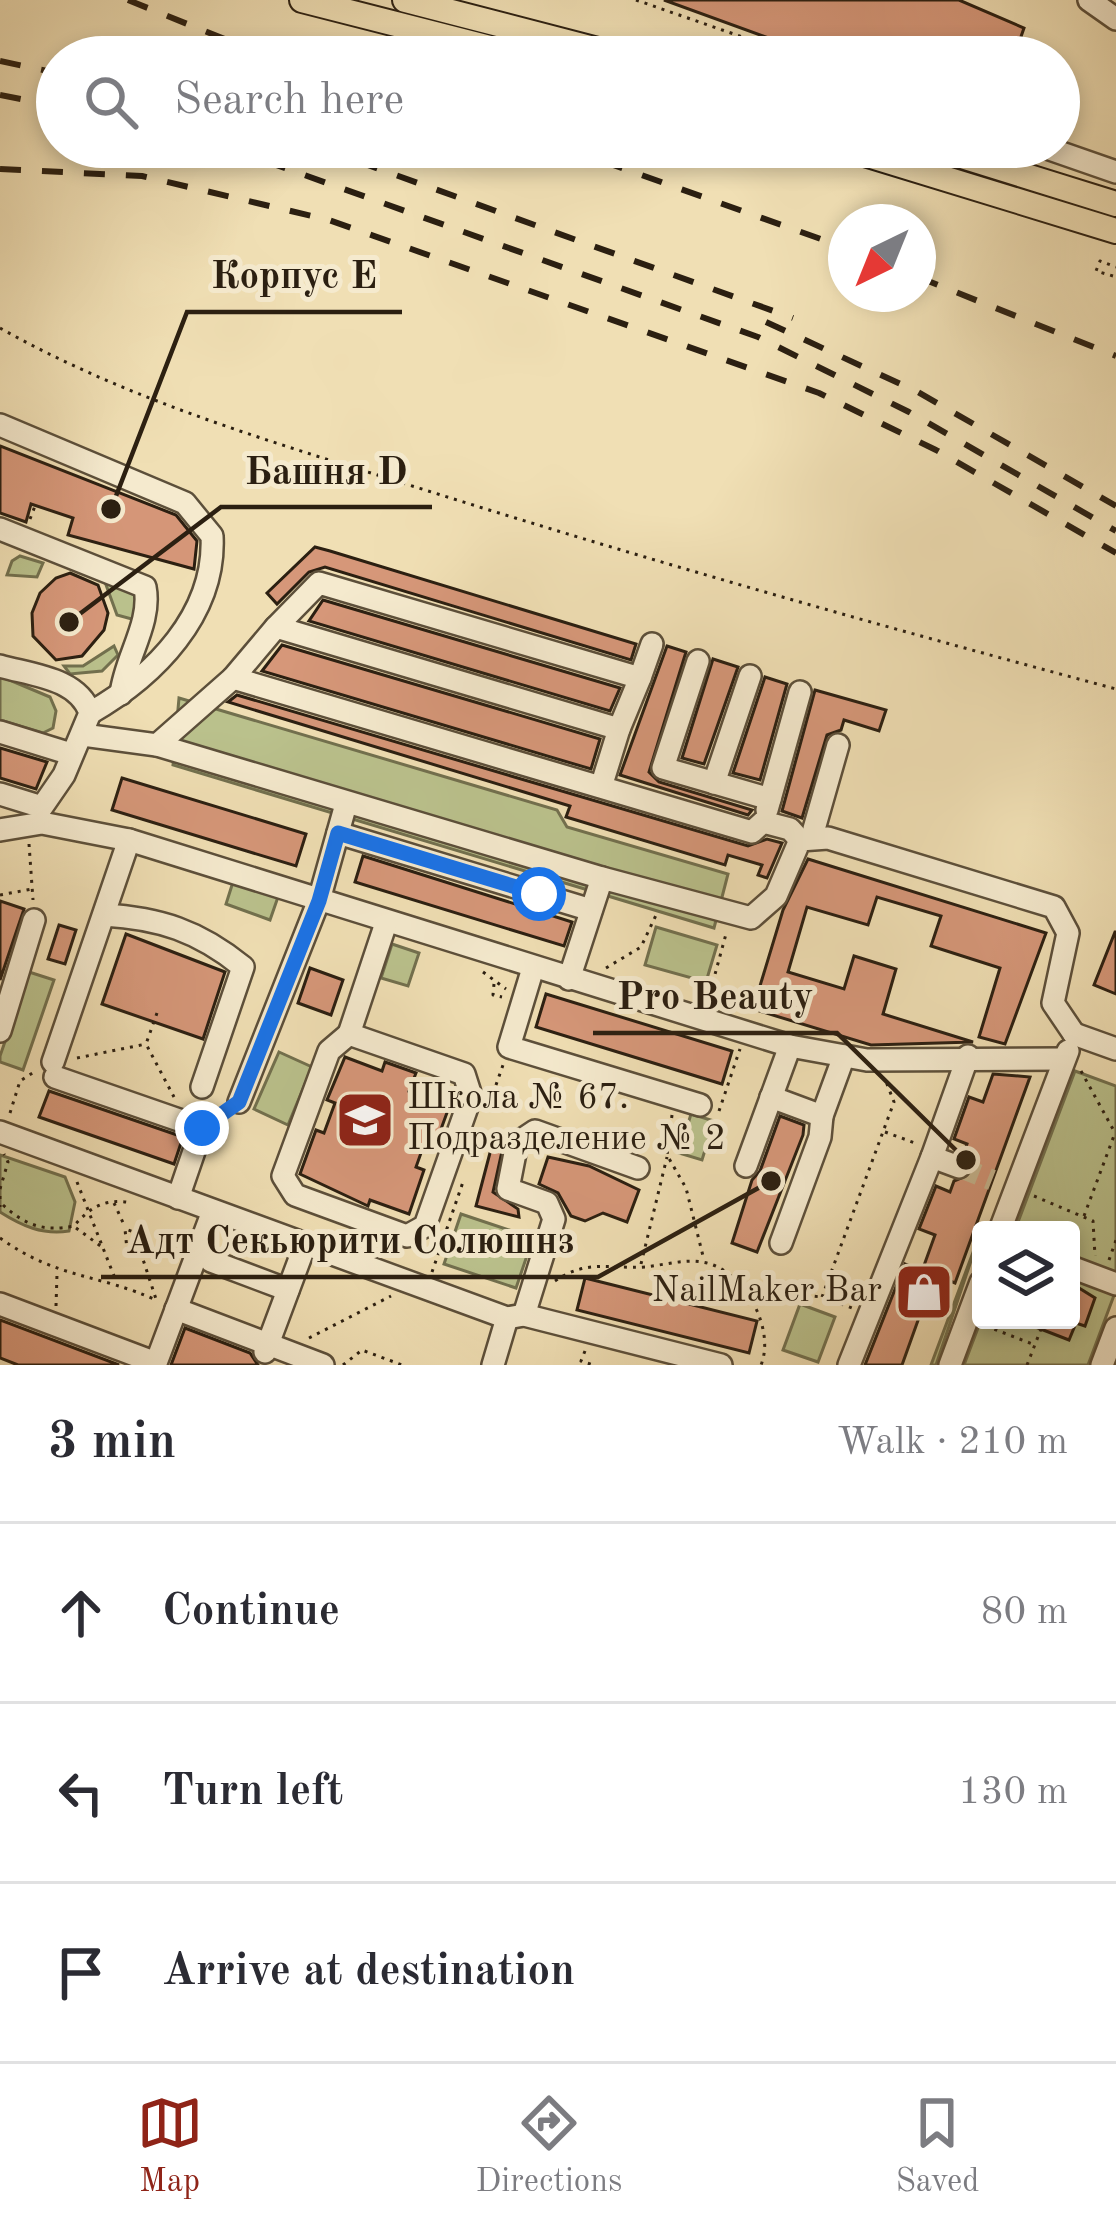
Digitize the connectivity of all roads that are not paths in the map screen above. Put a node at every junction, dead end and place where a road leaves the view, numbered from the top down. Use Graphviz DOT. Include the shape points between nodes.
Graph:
graph roads {
  1 [pos="302,0"];
  2 [pos="405,0"];
  3 [pos="1089,0"];
  4 [pos="1116,19"];
  5 [pos="443,36"];
  6 [pos="544,36"];
  7 [pos="1080,160"];
  8 [pos="913,168"];
  9 [pos="1005,168"];
  10 [pos="1116,172"];
  11 [pos="1116,200"];
  12 [pos="1116,234"];
  13 [pos="0,425"];
  14 [pos="0,529"];
  15 [pos="276,627"];
  16 [pos="652,644"];
  17 [pos="698,661"];
  18 [pos="0,666"];
  19 [pos="750,676"];
  20 [pos="233,678"];
  21 [pos="640,678"];
  22 [pos="800,692"];
  23 [pos="122,694"];
  24 [pos="90,712"];
  25 [pos="619,729"];
  26 [pos="0,732"];
  27 [pos="77,744"];
  28 [pos="157,745"];
  29 [pos="838,745"];
  30 [pos="714,783"];
  31 [pos="601,787"];
  32 [pos="0,794"];
  33 [pos="346,804"];
  34 [pos="766,811"];
  35 [pos="0,830"];
  36 [pos="338,833"];
  37 [pos="807,834"];
  38 [pos="129,841"];
  39 [pos="602,878"];
  40 [pos="319,901"];
  41 [pos="591,910"];
  42 [pos="104,915"];
  43 [pos="34,920"];
  44 [pos="386,922"];
  45 [pos="533,968"];
  46 [pos="578,982"];
  47 [pos="0,1031"];
  48 [pos="349,1034"];
  49 [pos="1074,1034"];
  50 [pos="790,1046"];
  51 [pos="1116,1049"];
  52 [pos="844,1055"];
  53 [pos="968,1056"];
  54 [pos="1071,1062"];
  55 [pos="202,1087"];
  56 [pos="771,1097"];
  57 [pos="239,1102"];
  58 [pos="700,1105"];
  59 [pos="822,1116"];
  60 [pos="0,1132"];
  61 [pos="934,1154"];
  62 [pos="746,1166"];
  63 [pos="959,1167"];
  64 [pos="638,1168"];
  65 [pos="992,1180"];
  66 [pos="1016,1189"];
  67 [pos="171,1195"];
  68 [pos="213,1210"];
  69 [pos="1004,1221"];
  70 [pos="781,1243"];
  71 [pos="305,1245"];
  72 [pos="211,1261"];
  73 [pos="288,1290"];
  74 [pos="0,1304"];
  75 [pos="166,1305"];
  76 [pos="972,1305"];
  77 [pos="520,1311"];
  78 [pos="1116,1328"];
  79 [pos="273,1349"];
  80 [pos="323,1365"];
  81 [pos="494,1365"];
  82 [pos="721,1365"];
  83 [pos="849,1365"];
  84 [pos="950,1365"];
  85 [pos="1102,1365"];
  1 -- 5 [label="main road"];
  2 -- 6 [label="main road"];
  3 -- 4 [label="street"];
  7 -- 10 [label="street"];
  8 -- 12 [label="main road"];
  9 -- 11 [label="main road"];
  13 -- 23 [label="street" via="185,503 212,536 205,599"];
  14 -- 23 [label="street" via="145,587 146,613 128,652"];
  15 -- 20 [label="street"];
  15 -- 21 [label="street" via="319,583"];
  15 -- 25 [label="street"];
  16 -- 21 [label="street"];
  17 -- 30 [label="street" via="663,769"];
  18 -- 24 [label="street" via="70,686"];
  19 -- 30 [label="street"];
  20 -- 28 [label="street"];
  20 -- 31 [label="street"];
  21 -- 25 [label="street"];
  22 -- 34 [label="street"];
  23 -- 24 [label="street"];
  24 -- 27 [label="street"];
  25 -- 31 [label="street"];
  26 -- 27 [label="street"];
  27 -- 28 [label="street"];
  27 -- 32 [label="street" via="42,807"];
  28 -- 33 [label="street"];
  29 -- 37 [label="street"];
  30 -- 34 [label="street"];
  31 -- 34 [label="street" via="752,832"];
  33 -- 36 [label="street"];
  33 -- 39 [label="street"];
  34 -- 37 [label="street"];
  35 -- 38 [label="street" via="81,829"];
  36 -- 40 [label="street"];
  36 -- 41 [label="street"];
  37 -- 39 [label="street" via="776,896 751,918"];
  37 -- 49 [label="street" via="1054,907 1068,933 1053,1003"];
  38 -- 40 [label="street"];
  38 -- 42 [label="street"];
  39 -- 41 [label="street"];
  40 -- 44 [label="street"];
  40 -- 57 [label="street"];
  41 -- 46 [label="street"];
  42 -- 55 [label="street" via="148,917 206,937 242,967"];
  42 -- 67 [label="street" via="54,1069 202,1128"];
  43 -- 47 [label="street"];
  44 -- 45 [label="street"];
  44 -- 48 [label="street"];
  45 -- 46 [label="street"];
  45 -- 58 [label="street" via="509,1047"];
  46 -- 50 [label="street"];
  48 -- 48 [label="street" via="464,1074 471,1096 424,1226 406,1236 295,1195 283,1176 329,1051"];
  49 -- 51 [label="street"];
  49 -- 54 [label="street"];
  50 -- 52 [label="street"];
  50 -- 56 [label="street"];
  52 -- 53 [label="street"];
  52 -- 59 [label="street"];
  53 -- 54 [label="street"];
  53 -- 61 [label="street"];
  54 -- 66 [label="street"];
  56 -- 59 [label="street"];
  56 -- 62 [label="street"];
  59 -- 70 [label="street"];
  60 -- 67 [label="street"];
  61 -- 63 [label="street"];
  61 -- 83 [label="street"];
  64 -- 77 [label="street" via="535,1131 518,1143 508,1189 547,1203 554,1219"];
  65 -- 66 [label="street"];
  66 -- 69 [label="street"];
  67 -- 68 [label="street"];
  68 -- 71 [label="street"];
  68 -- 75 [label="street"];
  71 -- 73 [label="street"];
  71 -- 77 [label="street"];
  72 -- 73 [label="street"];
  73 -- 79 [label="street"];
  74 -- 75 [label="street" via="155,1363"];
  75 -- 79 [label="street"];
  76 -- 84 [label="street"];
  77 -- 81 [label="street"];
  77 -- 82 [label="street"];
  78 -- 85 [label="street"];
  79 -- 80 [label="street"];
}
